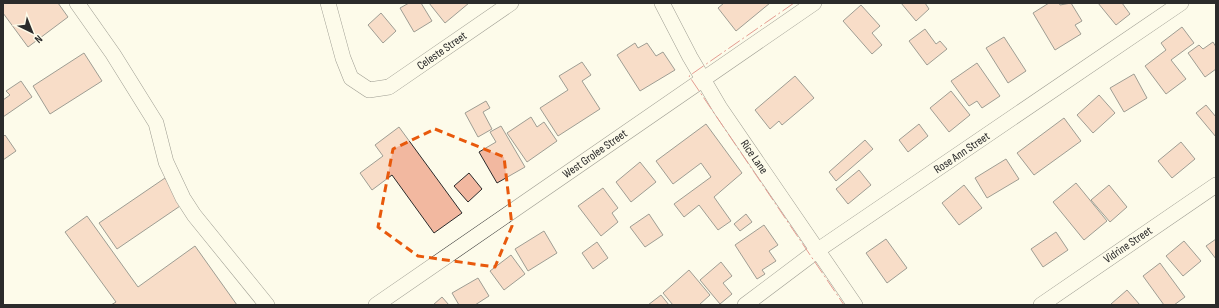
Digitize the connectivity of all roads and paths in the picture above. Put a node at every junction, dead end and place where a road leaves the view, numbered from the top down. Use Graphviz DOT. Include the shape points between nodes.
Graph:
graph roads {
  1 [pos="77,3"];
  2 [pos="328,3"];
  3 [pos="510,3"];
  4 [pos="662,3"];
  5 [pos="814,3"];
  6 [pos="1181,3"];
  7 [pos="703,79"];
  8 [pos="1216,185"];
  9 [pos="818,250"];
  10 [pos="1049,303"];
  11 [pos="267,305"];
  12 [pos="376,305"];
  13 [pos="745,305"];
  14 [pos="855,305"];
  1 -- 11 [label="street" via="156,122 166,162 183,198"];
  2 -- 3 [label="street, Celeste Street" via="351,78 369,90 390,87"];
  4 -- 7 [label="street, Rice Lane"];
  5 -- 7 [label="street, West Grolee Street"];
  6 -- 9 [label="street, Rose Ann Street"];
  7 -- 9 [label="street, Rice Lane" via="720,108"];
  7 -- 12 [label="street, West Grolee Street"];
  8 -- 10 [label="street, Vidrine Street"];
  9 -- 13 [label="street, Rose Ann Street"];
  9 -- 14 [label="street, Rice Lane"];
}
